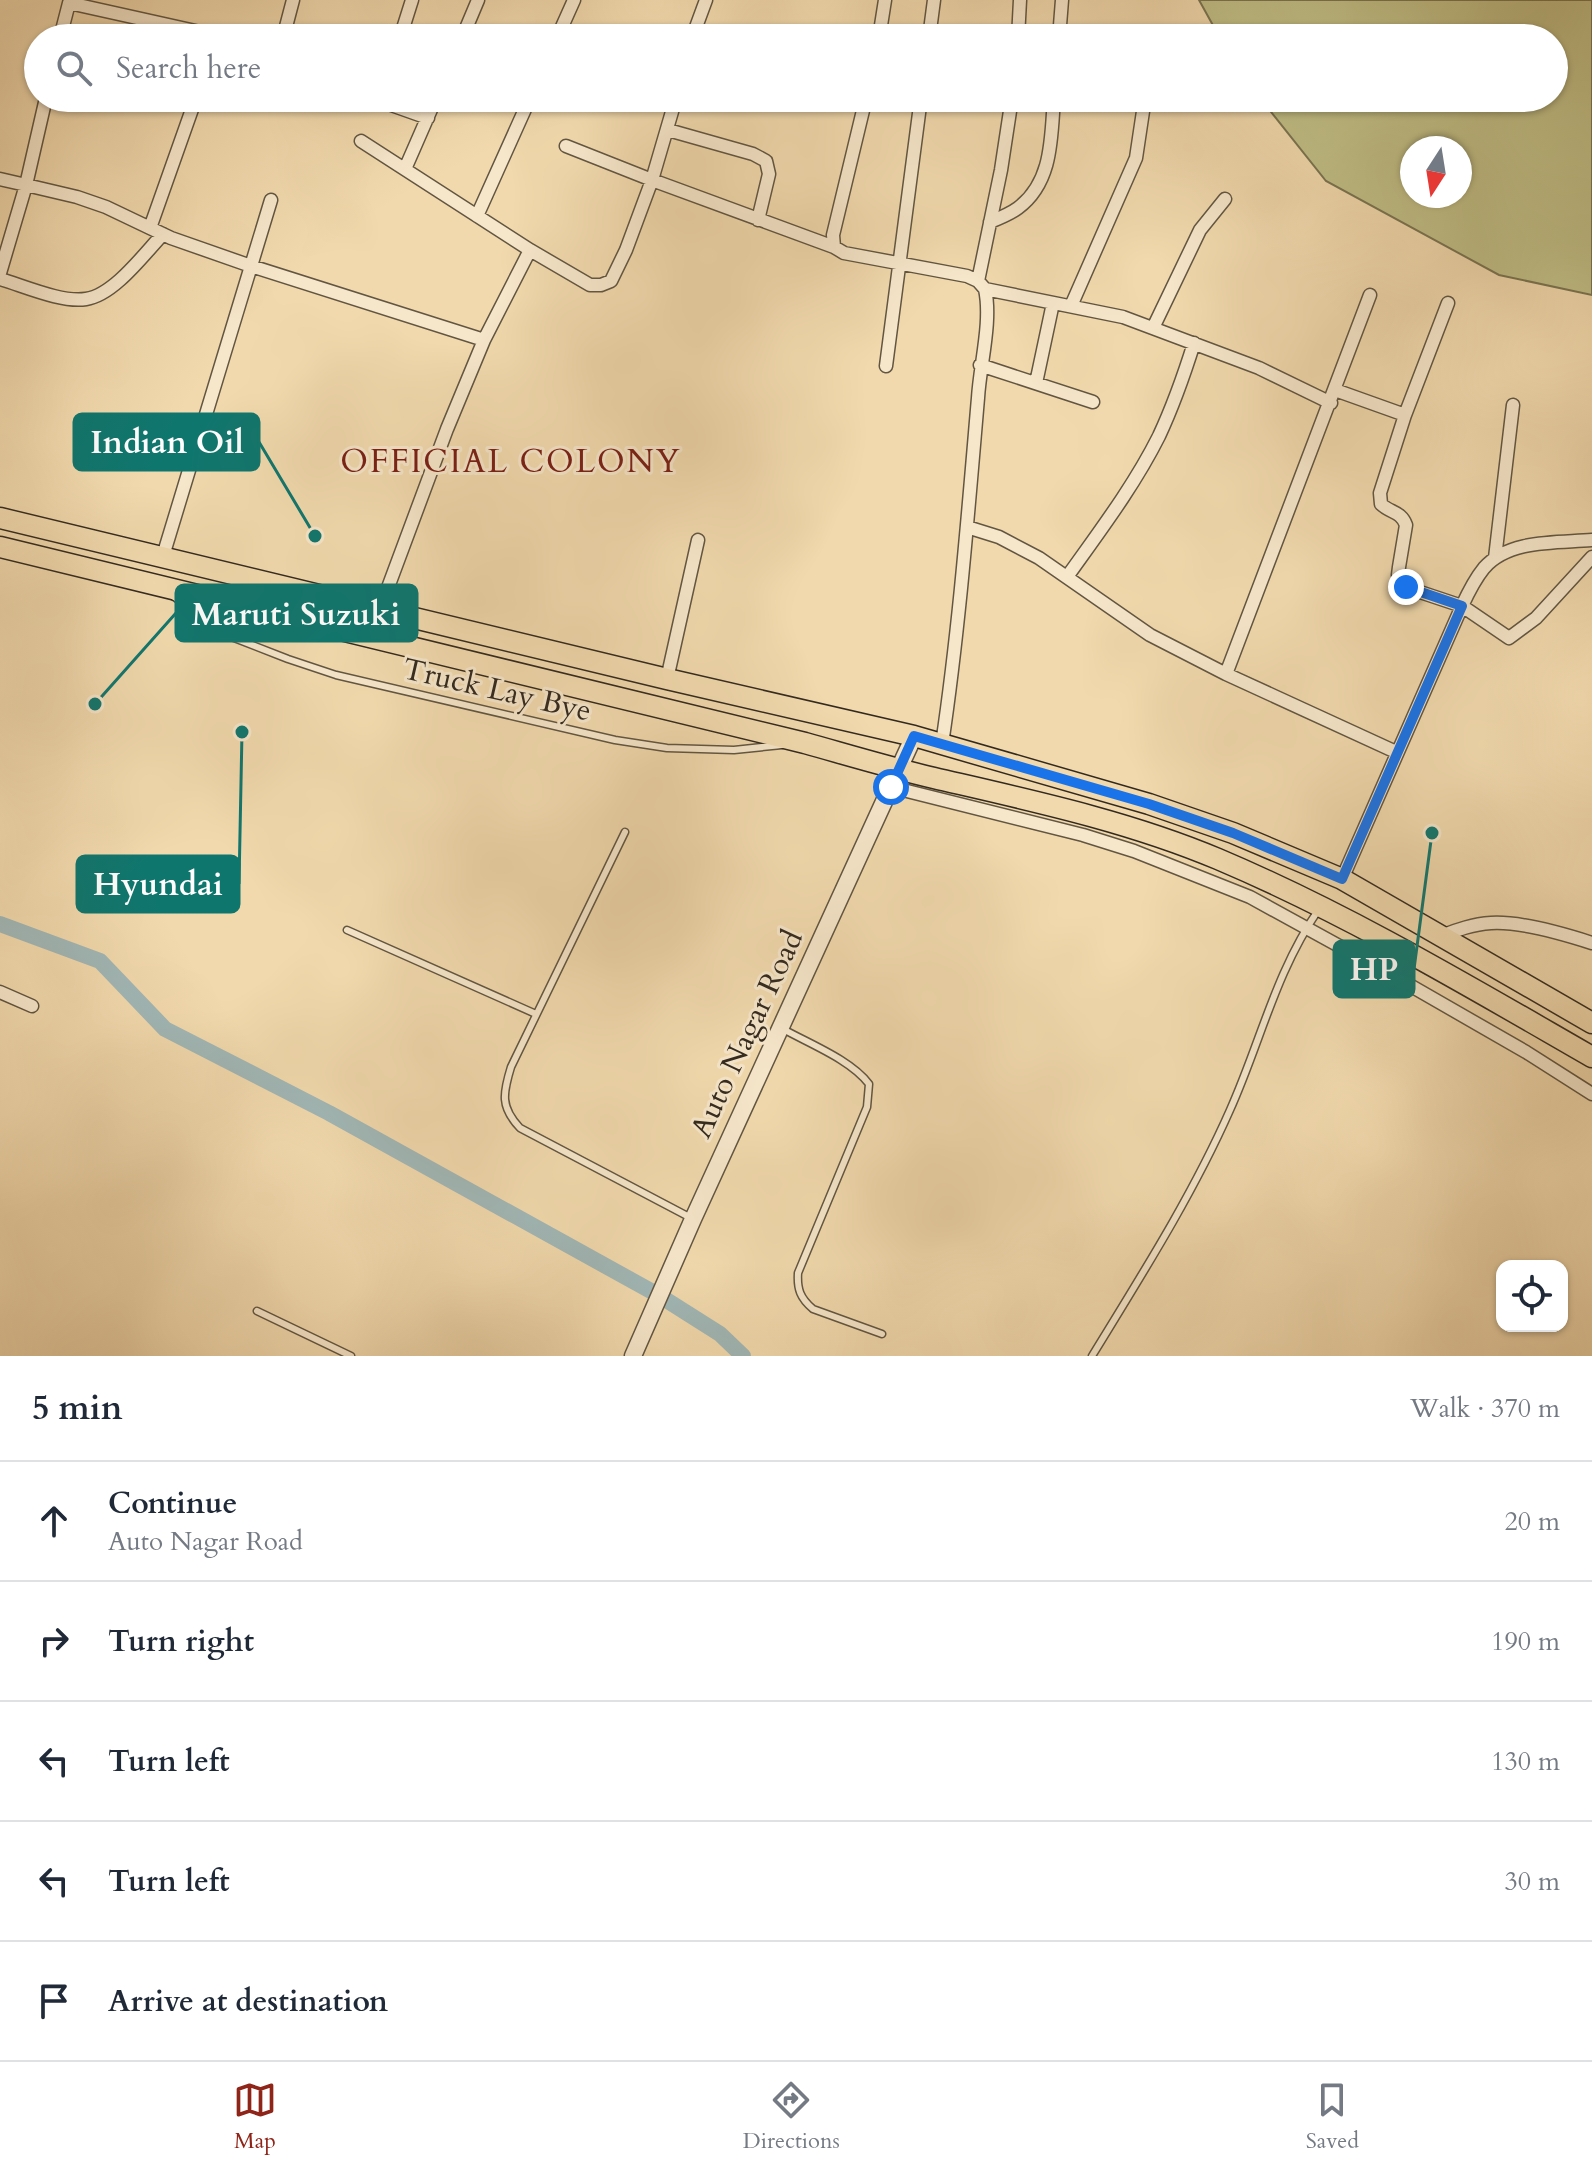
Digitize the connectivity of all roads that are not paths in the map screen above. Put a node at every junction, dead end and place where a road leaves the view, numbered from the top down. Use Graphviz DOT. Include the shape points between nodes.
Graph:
graph roads {
  1 [pos="293,0"];
  2 [pos="412,0"];
  3 [pos="478,0"];
  4 [pos="574,0"];
  5 [pos="885,0"];
  6 [pos="934,0"];
  7 [pos="1020,0"];
  8 [pos="1062,0"];
  9 [pos="69,1"];
  10 [pos="701,1"];
  11 [pos="63,24"];
  12 [pos="167,24"];
  13 [pos="287,24"];
  14 [pos="404,24"];
  15 [pos="468,24"];
  16 [pos="563,24"];
  17 [pos="695,24"];
  18 [pos="881,24"];
  19 [pos="931,24"];
  20 [pos="1019,24"];
  21 [pos="1060,24"];
  22 [pos="43,112"];
  23 [pos="191,112"];
  24 [pos="411,112"];
  25 [pos="430,112"];
  26 [pos="524,112"];
  27 [pos="672,112"];
  28 [pos="863,112"];
  29 [pos="919,112"];
  30 [pos="1010,112"];
  31 [pos="1053,112"];
  32 [pos="1143,112"];
  33 [pos="428,118"];
  34 [pos="668,130"];
  35 [pos="361,141"];
  36 [pos="566,146"];
  37 [pos="405,169"];
  38 [pos="0,179"];
  39 [pos="652,180"];
  40 [pos="26,185"];
  41 [pos="1225,199"];
  42 [pos="271,200"];
  43 [pos="477,216"];
  44 [pos="758,220"];
  45 [pos="990,222"];
  46 [pos="150,228"];
  47 [pos="163,234"];
  48 [pos="834,247"];
  49 [pos="530,250"];
  50 [pos="898,263"];
  51 [pos="251,266"];
  52 [pos="0,276"];
  53 [pos="982,285"];
  54 [pos="1370,295"];
  55 [pos="1053,303"];
  56 [pos="1448,303"];
  57 [pos="1071,306"];
  58 [pos="1153,328"];
  59 [pos="484,340"];
  60 [pos="1194,343"];
  61 [pos="980,365"];
  62 [pos="886,366"];
  63 [pos="1036,383"];
  64 [pos="1333,396"];
  65 [pos="1093,402"];
  66 [pos="1513,405"];
  67 [pos="1405,415"];
  68 [pos="0,518"];
  69 [pos="967,527"];
  70 [pos="698,540"];
  71 [pos="1592,540"];
  72 [pos="0,547"];
  73 [pos="163,556"];
  74 [pos="1592,557"];
  75 [pos="1495,558"];
  76 [pos="1067,577"];
  77 [pos="154,583"];
  78 [pos="1462,606"];
  79 [pos="380,609"];
  80 [pos="1226,674"];
  81 [pos="667,679"];
  82 [pos="914,736"];
  83 [pos="805,743"];
  84 [pos="942,744"];
  85 [pos="1396,752"];
  86 [pos="895,778"];
  87 [pos="625,832"];
  88 [pos="1342,879"];
  89 [pos="1321,906"];
  90 [pos="1307,927"];
  91 [pos="347,930"];
  92 [pos="1441,936"];
  93 [pos="1592,943"];
  94 [pos="0,992"];
  95 [pos="32,1006"];
  96 [pos="536,1014"];
  97 [pos="1592,1023"];
  98 [pos="780,1027"];
  99 [pos="1592,1057"];
  100 [pos="1592,1094"];
  101 [pos="693,1219"];
  102 [pos="257,1311"];
  103 [pos="882,1334"];
  104 [pos="351,1356"];
  105 [pos="633,1356"];
  106 [pos="1092,1356"];
  1 -- 13 [label="street"];
  2 -- 14 [label="street"];
  3 -- 15 [label="street"];
  4 -- 16 [label="street"];
  5 -- 18 [label="street"];
  6 -- 19 [label="street"];
  7 -- 20 [label="street"];
  8 -- 21 [label="street"];
  9 -- 11 [label="street"];
  9 -- 12 [label="street"];
  10 -- 17 [label="street"];
  22 -- 40 [label="street"];
  23 -- 46 [label="street"];
  24 -- 33 [label="street"];
  25 -- 33 [label="street"];
  26 -- 43 [label="street"];
  27 -- 34 [label="street"];
  28 -- 48 [label="street"];
  29 -- 50 [label="street"];
  30 -- 45 [label="street"];
  31 -- 45 [label="street" via="1042,180 1026,202"];
  32 -- 57 [label="street" via="1136,158"];
  33 -- 37 [label="street"];
  34 -- 39 [label="street"];
  34 -- 44 [label="street" via="766,161 769,174"];
  35 -- 37 [label="street"];
  36 -- 39 [label="street"];
  37 -- 43 [label="street"];
  38 -- 40 [label="street"];
  39 -- 44 [label="street"];
  39 -- 49 [label="street" via="611,281 590,285"];
  40 -- 46 [label="street" via="106,207"];
  40 -- 52 [label="street"];
  41 -- 58 [label="street" via="1200,230"];
  42 -- 51 [label="street"];
  43 -- 49 [label="street"];
  44 -- 48 [label="street"];
  45 -- 53 [label="street"];
  46 -- 47 [label="street"];
  47 -- 51 [label="street"];
  47 -- 52 [label="street" via="110,288 88,299 60,297"];
  48 -- 50 [label="street"];
  49 -- 59 [label="street"];
  50 -- 53 [label="street" via="967,276"];
  50 -- 62 [label="street"];
  51 -- 59 [label="street"];
  51 -- 73 [label="street"];
  53 -- 55 [label="street"];
  53 -- 61 [label="street" via="988,302"];
  54 -- 64 [label="street"];
  55 -- 57 [label="street"];
  55 -- 63 [label="street"];
  56 -- 67 [label="street"];
  57 -- 58 [label="street"];
  58 -- 60 [label="street"];
  59 -- 79 [label="street"];
  60 -- 64 [label="street"];
  60 -- 76 [label="street" via="1148,457"];
  61 -- 63 [label="street"];
  61 -- 69 [label="street"];
  63 -- 65 [label="street"];
  64 -- 67 [label="street"];
  64 -- 80 [label="street"];
  66 -- 75 [label="street"];
  67 -- 78 [label="street" via="1380,498 1406,525 1398,575 1411,589"];
  68 -- 73 [label="main road"];
  69 -- 76 [label="street" via="1020,547"];
  69 -- 84 [label="street"];
  70 -- 81 [label="street"];
  71 -- 75 [label="street" via="1536,544"];
  72 -- 77 [label="main road"];
  73 -- 79 [label="main road"];
  74 -- 78 [label="street" via="1536,618 1509,638"];
  75 -- 78 [label="street"];
  76 -- 80 [label="street" via="1150,635"];
  77 -- 83 [label="main road"];
  77 -- 83 [label="lane, Truck Lay Bye" via="229,636 336,675 667,748 734,750"];
  78 -- 85 [label="street"];
  79 -- 81 [label="main road"];
  80 -- 85 [label="street"];
  81 -- 82 [label="main road"];
  82 -- 84 [label="main road"];
  82 -- 86 [label="street, Auto Nagar Road"];
  83 -- 86 [label="main road"];
  84 -- 88 [label="main road" via="1149,804"];
  85 -- 88 [label="street"];
  86 -- 89 [label="main road" via="993,791 1119,824 1216,858"];
  86 -- 90 [label="street" via="1134,851 1250,897"];
  86 -- 98 [label="street, Auto Nagar Road"];
  87 -- 96 [label="lane"];
  88 -- 92 [label="main road"];
  89 -- 90 [label="lane"];
  89 -- 99 [label="main road"];
  90 -- 100 [label="street"];
  90 -- 106 [label="lane" via="1280,977 1218,1135"];
  91 -- 96 [label="lane"];
  92 -- 93 [label="street" via="1494,923"];
  92 -- 97 [label="main road"];
  94 -- 95 [label="street"];
  96 -- 101 [label="lane" via="505,1088 511,1119"];
  98 -- 101 [label="street, Auto Nagar Road"];
  98 -- 103 [label="lane" via="851,1066 869,1084 867,1107 797,1283 799,1294 813,1309"];
  101 -- 105 [label="street, Auto Nagar Road"];
  102 -- 104 [label="lane"];
}
